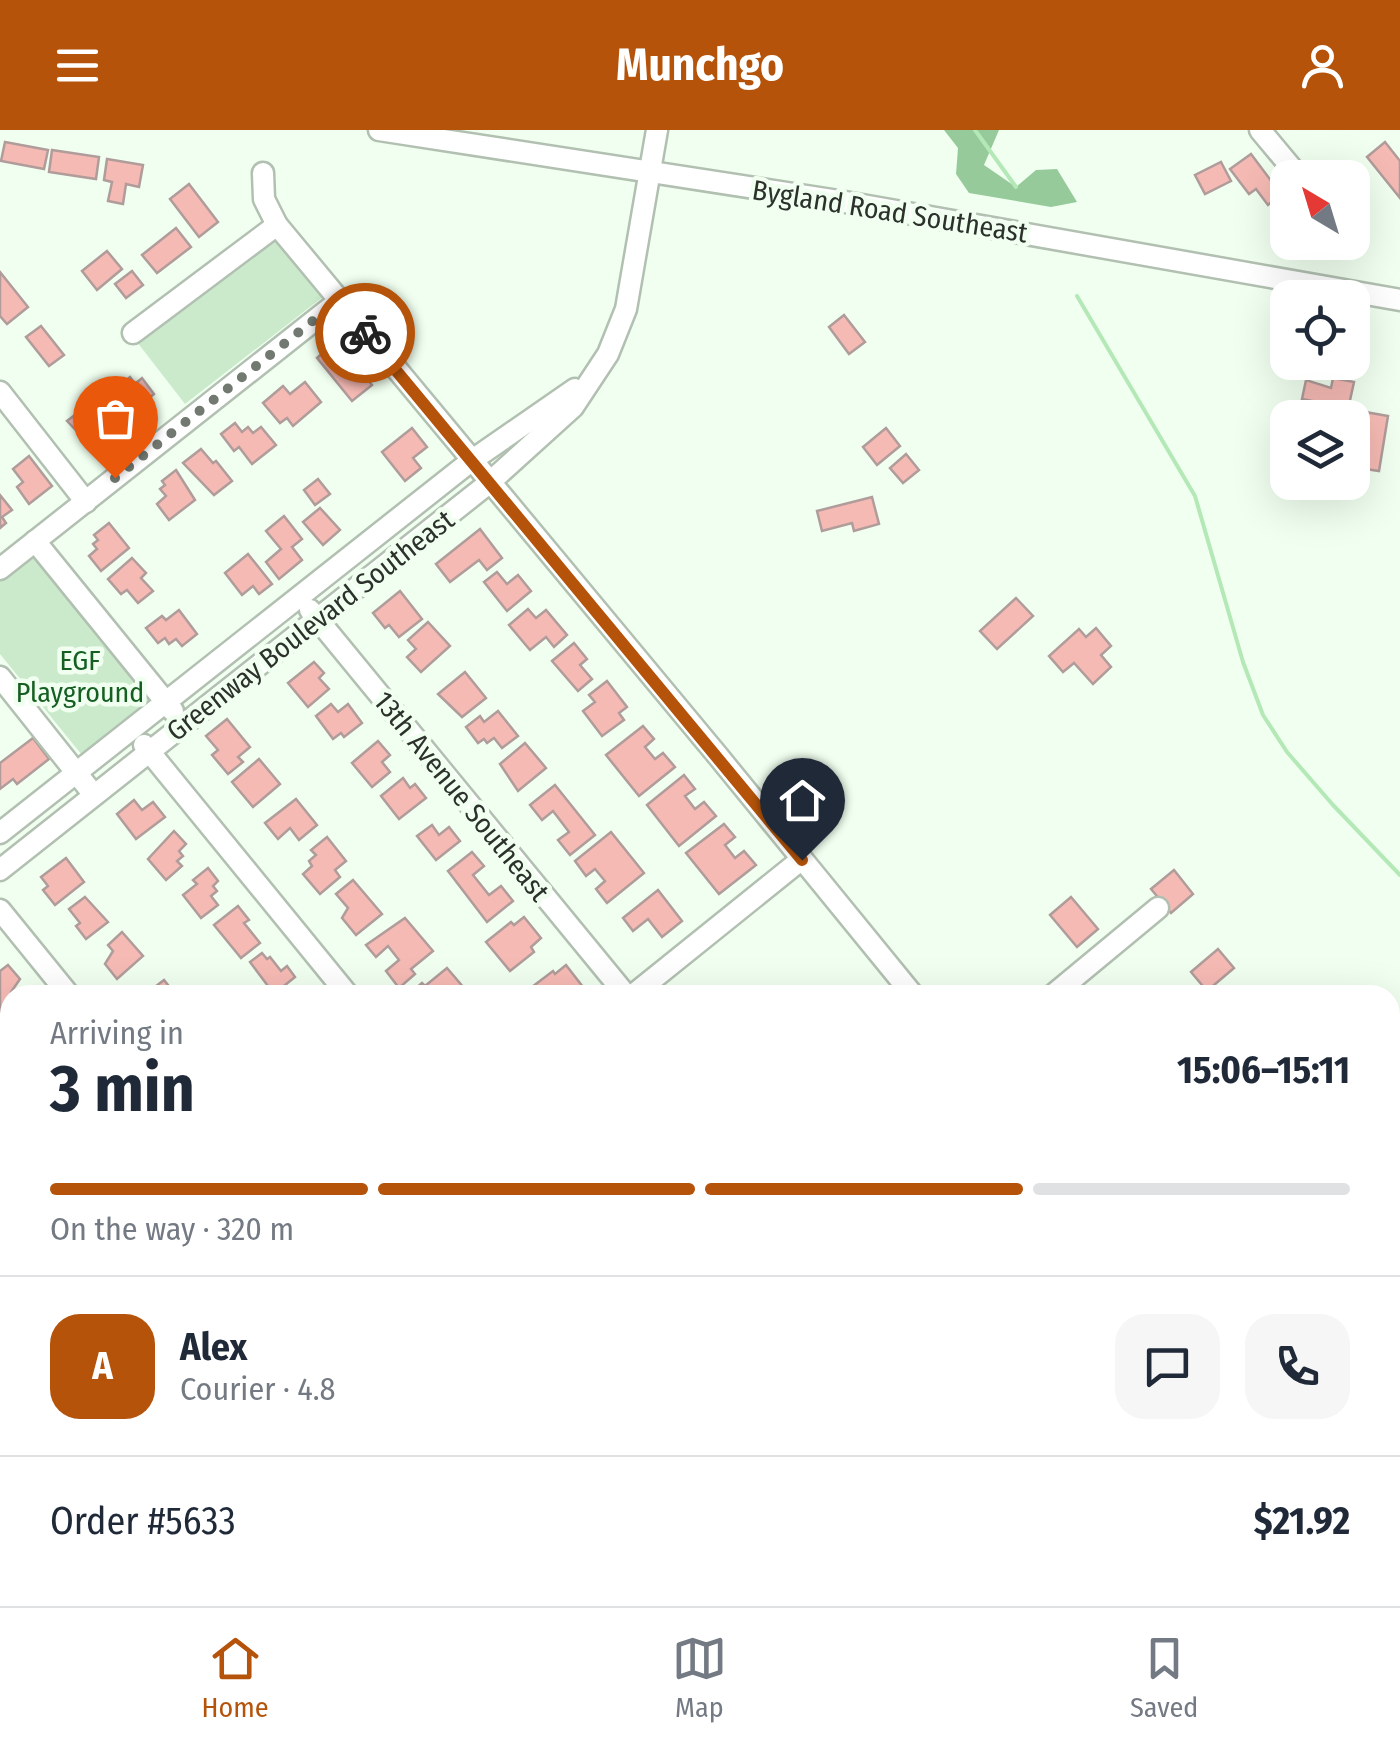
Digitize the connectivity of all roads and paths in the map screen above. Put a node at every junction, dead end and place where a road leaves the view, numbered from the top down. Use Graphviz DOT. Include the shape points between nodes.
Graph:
graph roads {
  1 [pos="379,130"];
  2 [pos="656,130"];
  3 [pos="1260,130"];
  4 [pos="1285,160"];
  5 [pos="650,172"];
  6 [pos="263,173"];
  7 [pos="277,225"];
  8 [pos="1400,300"];
  9 [pos="338,301"];
  10 [pos="133,334"];
  11 [pos="602,364"];
  12 [pos="0,392"];
  13 [pos="472,461"];
  14 [pos="490,484"];
  15 [pos="86,502"];
  16 [pos="34,542"];
  17 [pos="0,569"];
  18 [pos="299,597"];
  19 [pos="317,620"];
  20 [pos="0,677"];
  21 [pos="166,702"];
  22 [pos="184,724"];
  23 [pos="131,730"];
  24 [pos="150,752"];
  25 [pos="76,772"];
  26 [pos="94,796"];
  27 [pos="0,833"];
  28 [pos="802,860"];
  29 [pos="0,870"];
  30 [pos="1158,908"];
  31 [pos="0,910"];
  32 [pos="61,985"];
  33 [pos="340,985"];
  34 [pos="621,985"];
  35 [pos="642,985"];
  36 [pos="904,985"];
  37 [pos="1066,985"];
  1 -- 5 [label="street, Bygland Road Southeast"];
  2 -- 5 [label="street, Greenway Boulevard Southeast"];
  3 -- 4 [label="street"];
  5 -- 8 [label="street, Bygland Road Southeast"];
  5 -- 11 [label="street, Greenway Boulevard Southeast" via="626,309"];
  6 -- 7 [label="street" via="264,199"];
  7 -- 9 [label="street"];
  7 -- 10 [label="street"];
  9 -- 13 [label="street"];
  9 -- 15 [label="street"];
  11 -- 13 [label="street, Greenway Boulevard Southeast" via="539,418"];
  11 -- 14 [label="street, Greenway Boulevard Southeast" via="573,407"];
  12 -- 15 [label="street"];
  13 -- 14 [label="street"];
  13 -- 18 [label="street, Greenway Boulevard Southeast"];
  14 -- 19 [label="street, Greenway Boulevard Southeast"];
  14 -- 28 [label="street"];
  15 -- 16 [label="street"];
  16 -- 17 [label="street"];
  16 -- 21 [label="street"];
  18 -- 19 [label="street, 13th Avenue Southeast"];
  18 -- 21 [label="street, Greenway Boulevard Southeast"];
  19 -- 22 [label="street, Greenway Boulevard Southeast"];
  19 -- 34 [label="street, 13th Avenue Southeast"];
  20 -- 25 [label="street"];
  21 -- 22 [label="street"];
  21 -- 23 [label="street, Greenway Boulevard Southeast"];
  22 -- 24 [label="street, Greenway Boulevard Southeast"];
  23 -- 24 [label="street"];
  23 -- 25 [label="street, Greenway Boulevard Southeast"];
  24 -- 26 [label="street, Greenway Boulevard Southeast"];
  24 -- 33 [label="street"];
  25 -- 26 [label="street"];
  25 -- 27 [label="street, Greenway Boulevard Southeast"];
  26 -- 29 [label="street, Greenway Boulevard Southeast"];
  28 -- 35 [label="street"];
  28 -- 36 [label="street"];
  30 -- 37 [label="street"];
  31 -- 32 [label="street"];
}
